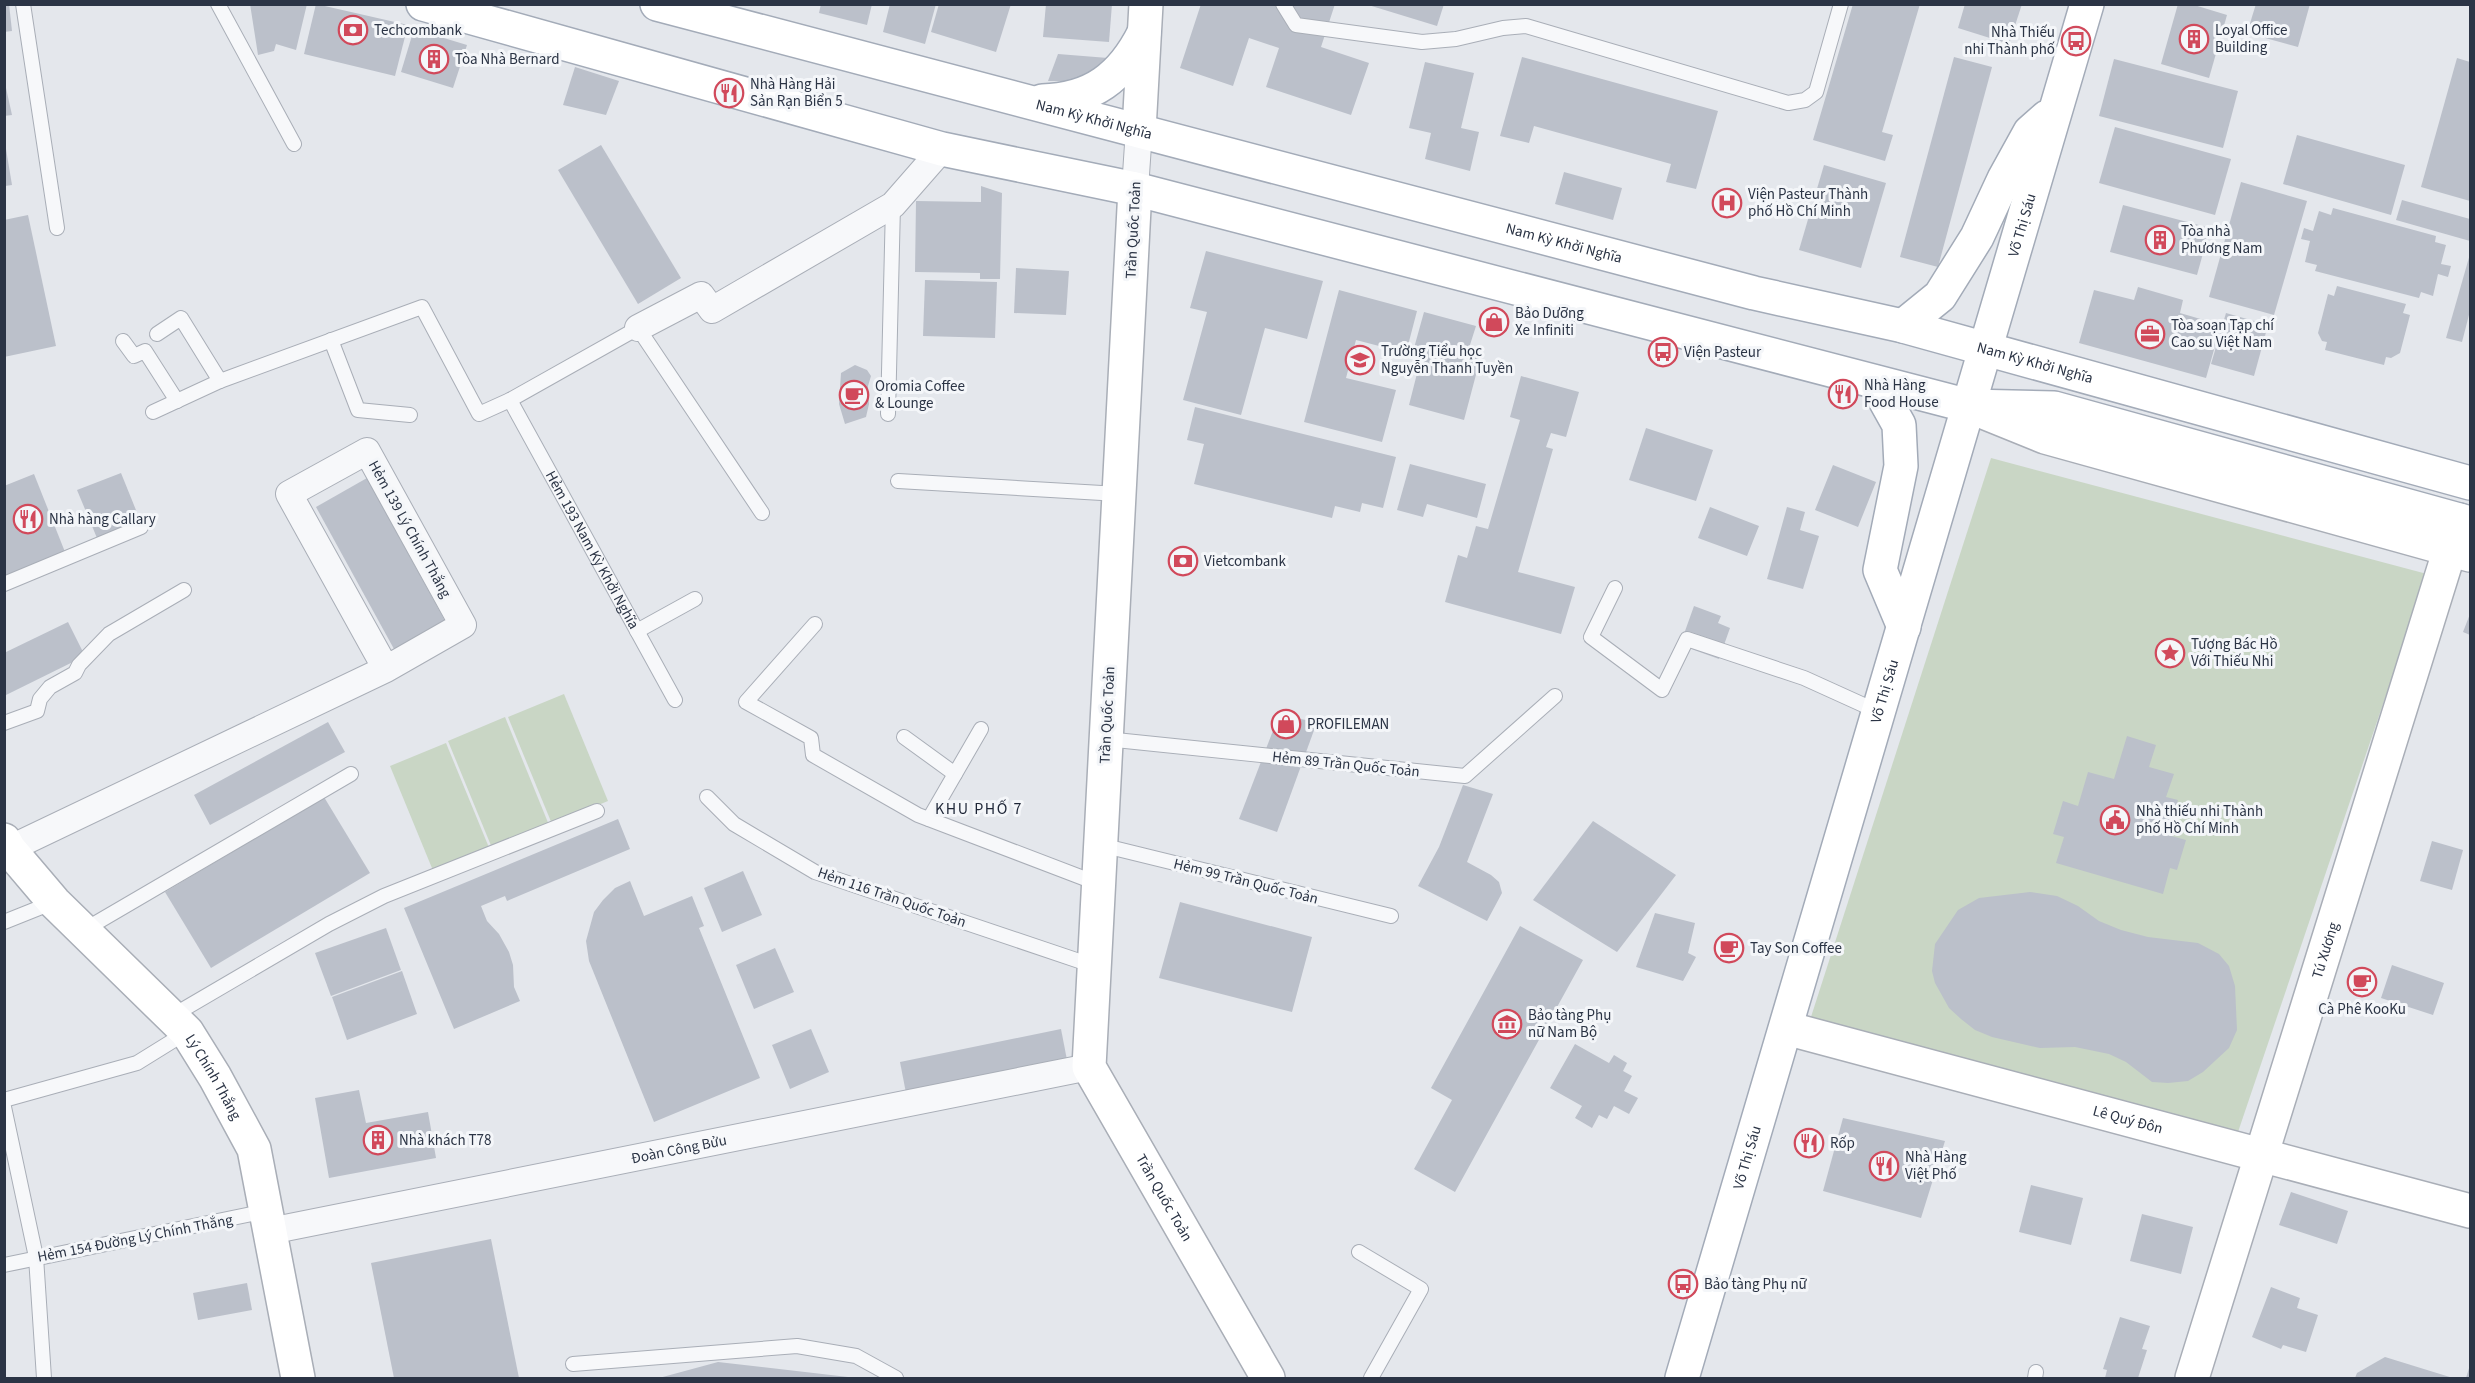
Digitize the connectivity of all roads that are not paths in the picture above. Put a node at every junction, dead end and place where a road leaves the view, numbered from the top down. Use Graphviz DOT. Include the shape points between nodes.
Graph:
graph roads {
  1 [pos="23,4"];
  2 [pos="218,4"];
  3 [pos="423,4"];
  4 [pos="657,4"];
  5 [pos="1283,4"];
  6 [pos="1841,4"];
  7 [pos="2087,4"];
  8 [pos="1145,19"];
  9 [pos="1029,101"];
  10 [pos="2056,110"];
  11 [pos="1139,130"];
  12 [pos="294,144"];
  13 [pos="942,149"];
  14 [pos="1135,189"];
  15 [pos="893,205"];
  16 [pos="57,228"];
  17 [pos="1903,326"];
  18 [pos="638,327"];
  19 [pos="157,334"];
  20 [pos="331,340"];
  21 [pos="123,341"];
  22 [pos="1985,350"];
  23 [pos="220,381"];
  24 [pos="1875,382"];
  25 [pos="510,400"];
  26 [pos="177,401"];
  27 [pos="1969,406"];
  28 [pos="153,412"];
  29 [pos="888,414"];
  30 [pos="410,415"];
  31 [pos="898,481"];
  32 [pos="2470,483"];
  33 [pos="1119,494"];
  34 [pos="762,513"];
  35 [pos="141,527"];
  36 [pos="2463,537"];
  37 [pos="4,584"];
  38 [pos="1615,588"];
  39 [pos="184,590"];
  40 [pos="695,600"];
  41 [pos="815,624"];
  42 [pos="1904,627"];
  43 [pos="637,631"];
  44 [pos="387,669"];
  45 [pos="1555,696"];
  46 [pos="675,700"];
  47 [pos="1879,712"];
  48 [pos="4,723"];
  49 [pos="981,729"];
  50 [pos="904,737"];
  51 [pos="1106,739"];
  52 [pos="351,774"];
  53 [pos="955,774"];
  54 [pos="707,797"];
  55 [pos="597,811"];
  56 [pos="929,819"];
  57 [pos="1101,845"];
  58 [pos="6,847"];
  59 [pos="1099,884"];
  60 [pos="54,902"];
  61 [pos="1391,916"];
  62 [pos="4,922"];
  63 [pos="84,930"];
  64 [pos="1094,966"];
  65 [pos="179,1024"];
  66 [pos="1786,1028"];
  67 [pos="1089,1066"];
  68 [pos="4,1100"];
  69 [pos="4,1107"];
  70 [pos="2261,1155"];
  71 [pos="2470,1211"];
  72 [pos="268,1221"];
  73 [pos="1359,1252"];
  74 [pos="36,1257"];
  75 [pos="4,1265"];
  76 [pos="573,1364"];
  77 [pos="44,1378"];
  78 [pos="298,1378"];
  79 [pos="896,1378"];
  80 [pos="1268,1378"];
  81 [pos="1371,1378"];
  82 [pos="1682,1378"];
  83 [pos="2192,1378"];
  1 -- 16 [label="lane"];
  2 -- 12 [label="lane"];
  3 -- 13 [label="main road"];
  4 -- 9 [label="main road, Nam Kỳ Khởi Nghĩa"];
  5 -- 6 [label="lane" via="1296,25 1422,42 1526,26 1788,103 1805,100 1816,92"];
  7 -- 10 [label="main road, Võ Thị Sáu"];
  8 -- 9 [label="main road" via="1132,57 1101,85 1082,95"];
  8 -- 11 [label="main road, Trần Quốc Toản"];
  9 -- 11 [label="main road, Nam Kỳ Khởi Nghĩa"];
  10 -- 17 [label="main road" via="2030,132 1977,237 1940,296"];
  10 -- 22 [label="main road, Võ Thị Sáu"];
  11 -- 14 [label="street, Trần Quốc Toản"];
  11 -- 17 [label="main road, Nam Kỳ Khởi Nghĩa" via="1754,293"];
  13 -- 14 [label="main road"];
  13 -- 15 [label="street"];
  14 -- 24 [label="main road"];
  14 -- 33 [label="main road, Trần Quốc Toản"];
  15 -- 18 [label="street" via="712,310 700,295"];
  15 -- 29 [label="lane"];
  17 -- 22 [label="main road, Nam Kỳ Khởi Nghĩa"];
  18 -- 25 [label="lane"];
  18 -- 34 [label="lane"];
  19 -- 23 [label="lane" via="181,318"];
  20 -- 23 [label="lane"];
  20 -- 25 [label="lane" via="422,307 479,414"];
  20 -- 30 [label="lane" via="358,410"];
  21 -- 26 [label="lane" via="134,356 145,351"];
  22 -- 27 [label="main road, Võ Thị Sáu"];
  22 -- 32 [label="main road, Nam Kỳ Khởi Nghĩa"];
  23 -- 26 [label="lane"];
  24 -- 27 [label="main road"];
  24 -- 42 [label="main road" via="1899,425 1901,466 1880,570"];
  25 -- 43 [label="lane, Hẻm 193 Nam Kỳ Khởi Nghĩa"];
  26 -- 28 [label="lane"];
  27 -- 36 [label="main road" via="2054,408"];
  27 -- 42 [label="main road, Võ Thị Sáu"];
  31 -- 33 [label="lane"];
  33 -- 51 [label="main road, Trần Quốc Toản"];
  35 -- 37 [label="lane"];
  36 -- 70 [label="main road, Tú Xương"];
  38 -- 47 [label="lane" via="1590,637 1662,690 1687,639 1804,678"];
  39 -- 48 [label="lane" via="109,634 75,673 50,687 40,699 37,711"];
  40 -- 43 [label="lane"];
  41 -- 56 [label="lane" via="746,702 811,738 813,755"];
  42 -- 47 [label="main road, Võ Thị Sáu"];
  43 -- 46 [label="lane, Hẻm 193 Nam Kỳ Khởi Nghĩa"];
  44 -- 44 [label="street, Hẻm 139 Lý Chính Thắng" via="289,494 367,452 463,625"];
  44 -- 58 [label="street, Hẻm 139 Lý Chính Thắng"];
  45 -- 51 [label="lane, Hẻm 89 Trần Quốc Toản" via="1465,776"];
  47 -- 66 [label="main road, Võ Thị Sáu"];
  49 -- 53 [label="lane"];
  50 -- 53 [label="lane"];
  51 -- 57 [label="main road, Trần Quốc Toản"];
  52 -- 63 [label="lane"];
  53 -- 56 [label="lane"];
  54 -- 64 [label="lane, Hẻm 116 Trần Quốc Toản" via="734,824 815,872"];
  55 -- 65 [label="lane" via="384,896 329,924"];
  56 -- 59 [label="lane"];
  57 -- 59 [label="main road, Trần Quốc Toản"];
  57 -- 61 [label="lane, Hẻm 99 Trần Quốc Toản"];
  58 -- 60 [label="main road, Lý Chính Thắng"];
  59 -- 64 [label="main road, Trần Quốc Toản"];
  60 -- 62 [label="lane"];
  60 -- 63 [label="main road, Lý Chính Thắng"];
  63 -- 65 [label="main road, Lý Chính Thắng"];
  64 -- 67 [label="main road, Trần Quốc Toản"];
  65 -- 68 [label="lane" via="137,1063"];
  65 -- 72 [label="main road, Lý Chính Thắng" via="215,1077 254,1149"];
  66 -- 70 [label="main road, Lê Quý Đôn"];
  66 -- 82 [label="main road, Võ Thị Sáu"];
  67 -- 72 [label="street, Đoàn Công Bửu"];
  67 -- 80 [label="main road, Trần Quốc Toản"];
  69 -- 74 [label="lane"];
  70 -- 71 [label="main road, Lê Quý Đôn"];
  70 -- 83 [label="main road, Tú Xương"];
  72 -- 74 [label="lane, Hẻm 154 Đường Lý Chính Thắng"];
  72 -- 78 [label="main road, Lý Chính Thắng"];
  73 -- 81 [label="lane" via="1421,1289"];
  74 -- 75 [label="lane, Hẻm 154 Đường Lý Chính Thắng"];
  74 -- 77 [label="lane"];
  76 -- 79 [label="lane" via="797,1346 856,1356"];
}
